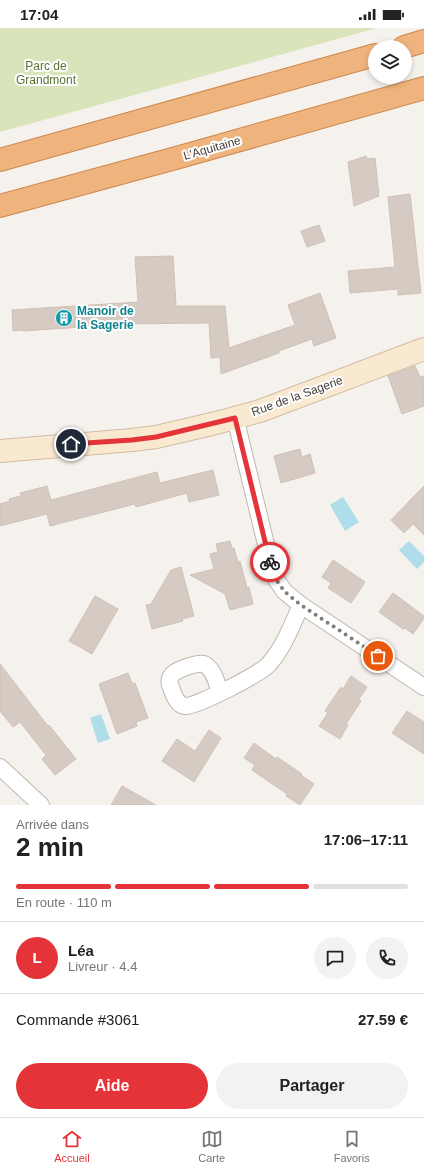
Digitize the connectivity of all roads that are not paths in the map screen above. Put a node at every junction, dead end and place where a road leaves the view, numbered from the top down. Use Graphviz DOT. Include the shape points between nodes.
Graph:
graph roads {
  1 [pos="424,41"];
  2 [pos="412,45"];
  3 [pos="368,57"];
  4 [pos="424,88"];
  5 [pos="0,160"];
  6 [pos="0,206"];
  7 [pos="424,349"];
  8 [pos="235,418"];
  9 [pos="0,451"];
  10 [pos="301,605"];
  11 [pos="424,687"];
  12 [pos="220,693"];
  13 [pos="0,767"];
  14 [pos="40,805"];
  1 -- 2 [label="highway"];
  3 -- 5 [label="highway"];
  4 -- 6 [label="highway, L'Aquitaine"];
  7 -- 8 [label="street, Rue de la Sagerie"];
  8 -- 9 [label="street, Rue de la Sagerie" via="156,437"];
  8 -- 10 [label="street" via="271,565 277,581 285,592"];
  10 -- 11 [label="street"];
  10 -- 12 [label="street" via="278,652 268,666"];
  13 -- 14 [label="street"];
}
